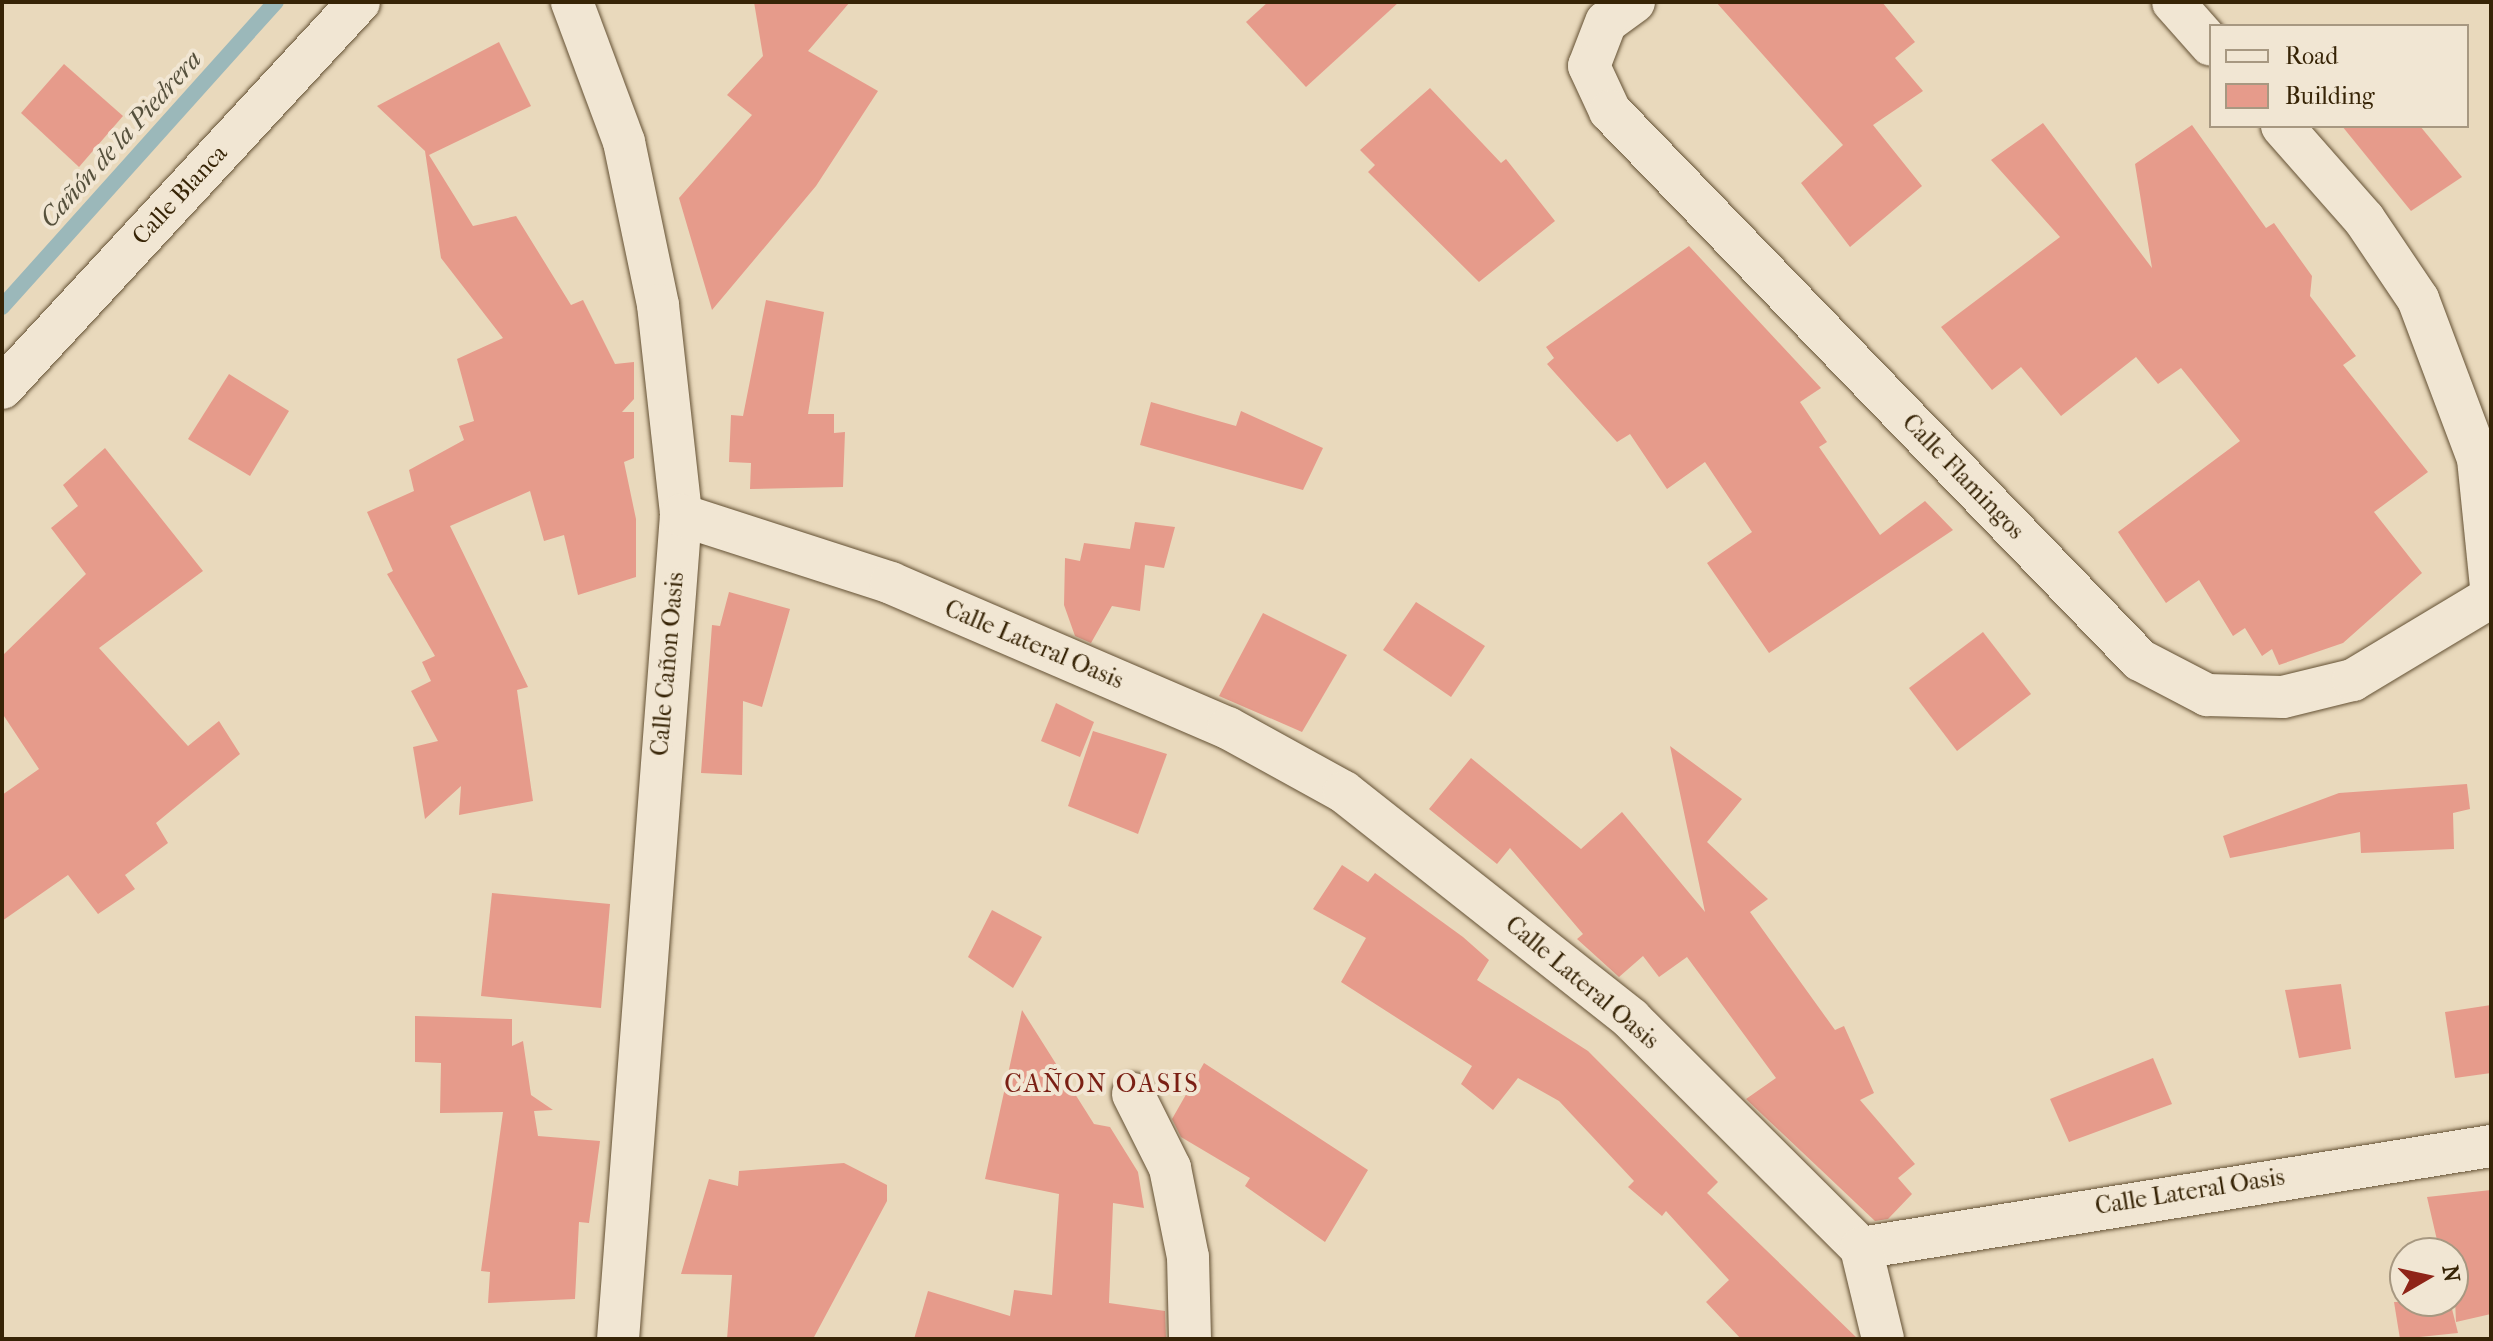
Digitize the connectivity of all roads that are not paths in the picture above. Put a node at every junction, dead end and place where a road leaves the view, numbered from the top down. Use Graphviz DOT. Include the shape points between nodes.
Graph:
graph roads {
  1 [pos="359,2"];
  2 [pos="572,2"];
  3 [pos="1634,2"];
  4 [pos="2173,2"];
  5 [pos="2209,43"];
  6 [pos="2284,128"];
  7 [pos="2,388"];
  8 [pos="681,515"];
  9 [pos="2491,587"];
  10 [pos="2491,597"];
  11 [pos="1133,1094"];
  12 [pos="2491,1146"];
  13 [pos="1861,1248"];
  14 [pos="618,1339"];
  15 [pos="1190,1339"];
  16 [pos="1883,1339"];
  1 -- 7 [label="street, Calle Blanca"];
  2 -- 8 [label="street, Calle Cañon Oasis" via="624,142 658,305"];
  3 -- 10 [label="street, Calle Flamingos" via="1606,22 1589,66 1610,111 2140,660 2207,695 2283,697 2353,680"];
  4 -- 5 [label="street"];
  6 -- 9 [label="street" via="2364,219 2418,299 2478,459"];
  8 -- 13 [label="street, Calle Lateral Oasis" via="891,583 1228,728 1344,792 1631,1019"];
  8 -- 14 [label="street, Calle Cañon Oasis"];
  11 -- 15 [label="street" via="1170,1168 1188,1257"];
  12 -- 13 [label="street, Calle Lateral Oasis"];
  13 -- 16 [label="street"];
}
